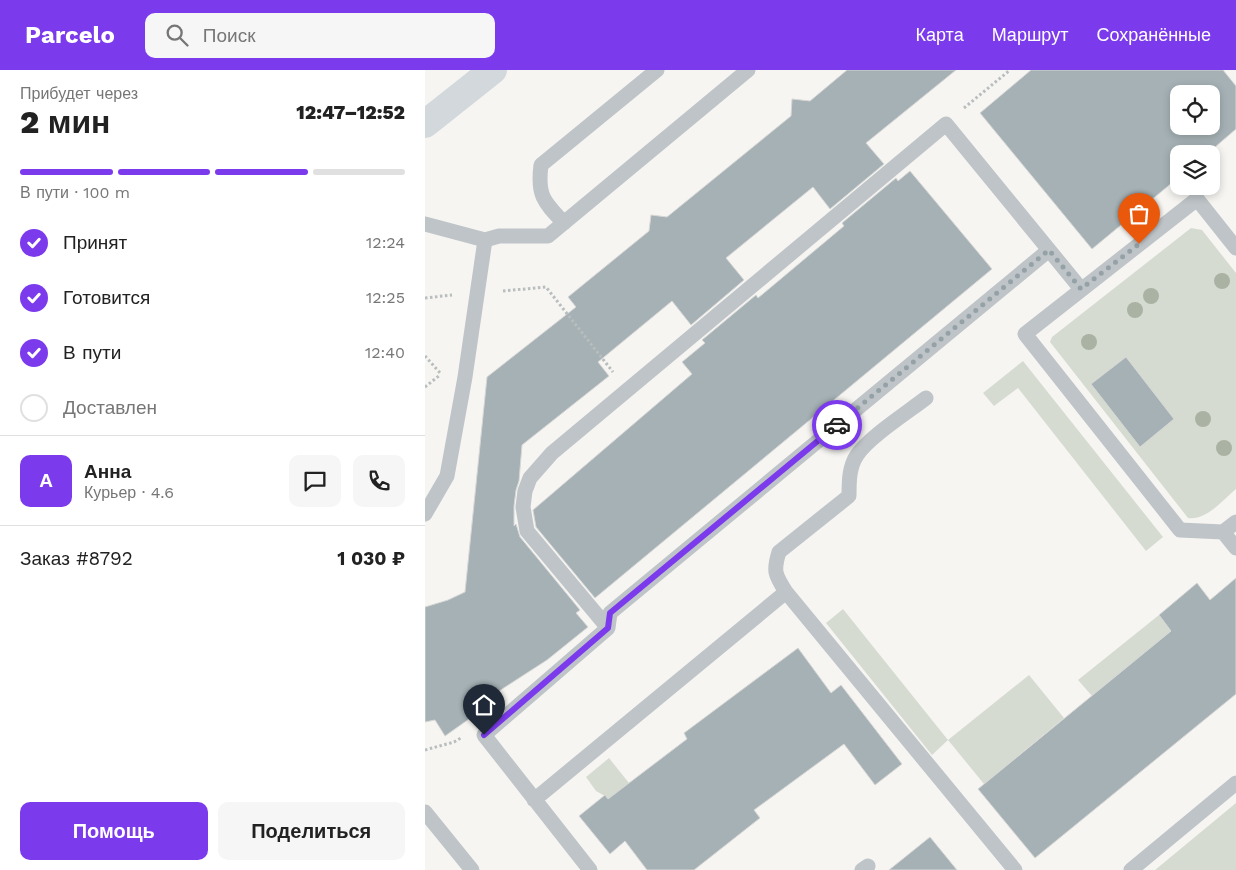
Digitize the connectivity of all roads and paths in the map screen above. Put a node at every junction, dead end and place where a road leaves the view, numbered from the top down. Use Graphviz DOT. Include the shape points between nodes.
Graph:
graph roads {
  1 [pos="493,70"];
  2 [pos="657,70"];
  3 [pos="747,70"];
  4 [pos="1010,70"];
  5 [pos="425,124"];
  6 [pos="945,124"];
  7 [pos="425,224"];
  8 [pos="564,224"];
  9 [pos="485,240"];
  10 [pos="1236,248"];
  11 [pos="1049,250"];
  12 [pos="546,287"];
  13 [pos="1081,289"];
  14 [pos="606,363"];
  15 [pos="441,374"];
  16 [pos="425,386"];
  17 [pos="926,398"];
  18 [pos="425,514"];
  19 [pos="1236,522"];
  20 [pos="1223,532"];
  21 [pos="1236,548"];
  22 [pos="786,592"];
  23 [pos="608,628"];
  24 [pos="1236,783"];
  25 [pos="534,800"];
  26 [pos="425,812"];
  27 [pos="472,870"];
  28 [pos="590,870"];
  29 [pos="1015,870"];
  30 [pos="1131,870"];
  1 -- 5 [label="main road"];
  2 -- 8 [label="lane" via="541,165 539,183 545,202"];
  3 -- 8 [label="lane"];
  4 -- 6 [label="path"];
  6 -- 11 [label="lane"];
  6 -- 23 [label="lane" via="553,453 530,478 523,507 527,532"];
  7 -- 9 [label="lane"];
  8 -- 9 [label="lane" via="548,236 499,236"];
  9 -- 18 [label="lane" via="447,476"];
  10 -- 13 [label="lane" via="1197,199"];
  11 -- 13 [label="lane"];
  11 -- 23 [label="lane" via="610,613"];
  12 -- 14 [label="path"];
  13 -- 20 [label="lane" via="1025,334 1180,530"];
  15 -- 16 [label="path"];
  17 -- 22 [label="lane" via="857,455 849,479 849,496 779,552 775,574"];
  19 -- 20 [label="lane"];
  20 -- 21 [label="lane"];
  22 -- 25 [label="lane"];
  22 -- 29 [label="lane"];
  23 -- 25 [label="lane" via="484,735"];
  24 -- 30 [label="lane"];
  25 -- 28 [label="lane"];
  26 -- 27 [label="lane"];
}
